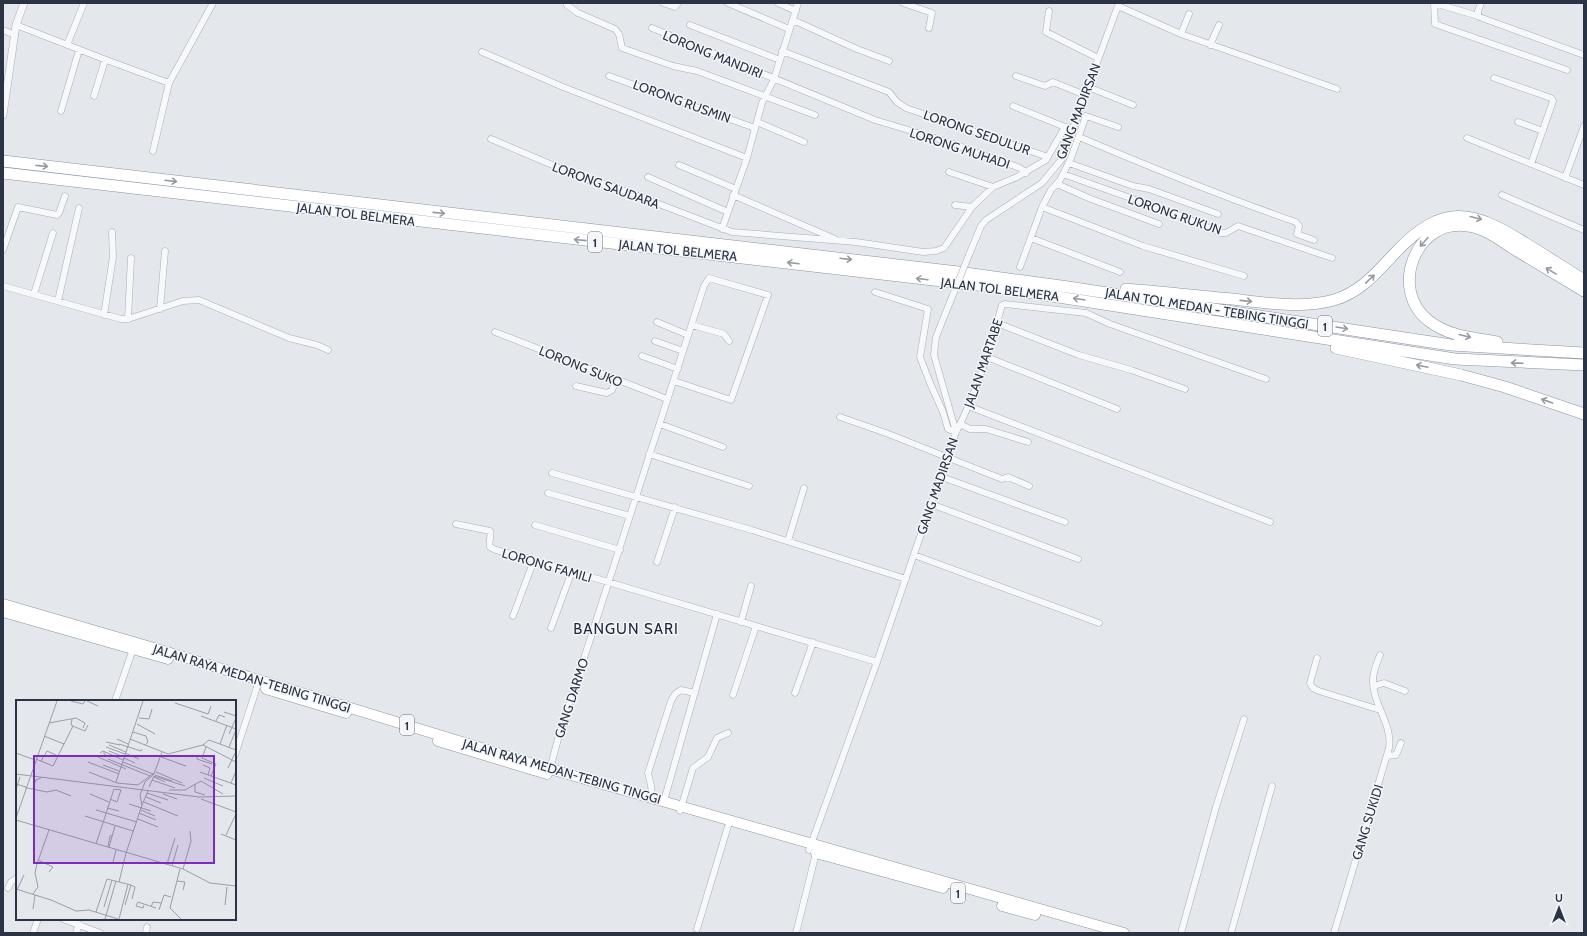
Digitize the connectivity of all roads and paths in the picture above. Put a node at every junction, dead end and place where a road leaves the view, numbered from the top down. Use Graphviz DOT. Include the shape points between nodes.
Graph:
graph roads {
  1 [pos="24,3"];
  2 [pos="84,3"];
  3 [pos="213,3"];
  4 [pos="663,3"];
  5 [pos="678,3"];
  6 [pos="728,3"];
  7 [pos="778,3"];
  8 [pos="798,3"];
  9 [pos="903,3"];
  10 [pos="1481,3"];
  11 [pos="1119,4"];
  12 [pos="567,5"];
  13 [pos="796,11"];
  14 [pos="1049,11"];
  15 [pos="1190,14"];
  16 [pos="1478,16"];
  17 [pos="793,20"];
  18 [pos="16,25"];
  19 [pos="690,25"];
  20 [pos="1219,25"];
  21 [pos="652,28"];
  22 [pos="929,28"];
  23 [pos="789,29"];
  24 [pos="3,30"];
  25 [pos="1181,34"];
  26 [pos="15,35"];
  27 [pos="67,45"];
  28 [pos="1210,45"];
  29 [pos="80,50"];
  30 [pos="782,51"];
  31 [pos="482,52"];
  32 [pos="1584,55"];
  33 [pos="1098,58"];
  34 [pos="105,60"];
  35 [pos="780,60"];
  36 [pos="889,61"];
  37 [pos="1567,70"];
  38 [pos="609,76"];
  39 [pos="1016,76"];
  40 [pos="1494,78"];
  41 [pos="774,79"];
  42 [pos="169,83"];
  43 [pos="1088,86"];
  44 [pos="1337,89"];
  45 [pos="1085,95"];
  46 [pos="94,96"];
  47 [pos="765,96"];
  48 [pos="1133,105"];
  49 [pos="1012,106"];
  50 [pos="61,110"];
  51 [pos="1079,113"];
  52 [pos="3,115"];
  53 [pos="815,115"];
  54 [pos="1086,116"];
  55 [pos="1518,122"];
  56 [pos="756,125"];
  57 [pos="892,126"];
  58 [pos="1584,126"];
  59 [pos="1065,127"];
  60 [pos="1118,127"];
  61 [pos="1074,130"];
  62 [pos="1543,131"];
  63 [pos="1078,137"];
  64 [pos="1467,138"];
  65 [pos="491,139"];
  66 [pos="804,142"];
  67 [pos="153,151"];
  68 [pos="1048,157"];
  69 [pos="747,158"];
  70 [pos="3,161"];
  71 [pos="1069,163"];
  72 [pos="1531,164"];
  73 [pos="679,165"];
  74 [pos="949,172"];
  75 [pos="3,173"];
  76 [pos="1026,173"];
  77 [pos="1063,174"];
  78 [pos="648,177"];
  79 [pos="1564,178"];
  80 [pos="1057,184"];
  81 [pos="1584,185"];
  82 [pos="994,187"];
  83 [pos="735,192"];
  84 [pos="1502,195"];
  85 [pos="65,196"];
  86 [pos="956,205"];
  87 [pos="972,207"];
  88 [pos="1042,207"];
  89 [pos="80,208"];
  90 [pos="728,212"];
  91 [pos="1218,214"];
  92 [pos="1159,224"];
  93 [pos="722,229"];
  94 [pos="1584,230"];
  95 [pos="112,232"];
  96 [pos="53,233"];
  97 [pos="1031,238"];
  98 [pos="839,240"];
  99 [pos="1314,240"];
  100 [pos="3,250"];
  101 [pos="165,251"];
  102 [pos="131,258"];
  103 [pos="1332,258"];
  104 [pos="1020,267"];
  105 [pos="1120,272"];
  106 [pos="1244,276"];
  107 [pos="1584,280"];
  108 [pos="3,286"];
  109 [pos="1068,287"];
  110 [pos="1584,291"];
  111 [pos="875,292"];
  112 [pos="34,294"];
  113 [pos="58,301"];
  114 [pos="160,309"];
  115 [pos="104,315"];
  116 [pos="128,319"];
  117 [pos="657,322"];
  118 [pos="997,323"];
  119 [pos="692,325"];
  120 [pos="495,332"];
  121 [pos="1280,333"];
  122 [pos="688,335"];
  123 [pos="655,341"];
  124 [pos="728,341"];
  125 [pos="328,350"];
  126 [pos="683,351"];
  127 [pos="1584,352"];
  128 [pos="642,356"];
  129 [pos="987,357"];
  130 [pos="1584,365"];
  131 [pos="678,369"];
  132 [pos="1266,379"];
  133 [pos="616,380"];
  134 [pos="674,381"];
  135 [pos="576,386"];
  136 [pos="1185,389"];
  137 [pos="667,399"];
  138 [pos="968,406"];
  139 [pos="1117,409"];
  140 [pos="1584,414"];
  141 [pos="840,417"];
  142 [pos="660,424"];
  143 [pos="960,424"];
  144 [pos="956,432"];
  145 [pos="1028,442"];
  146 [pos="723,447"];
  147 [pos="649,454"];
  148 [pos="948,458"];
  149 [pos="552,473"];
  150 [pos="942,477"];
  151 [pos="749,486"];
  152 [pos="1029,486"];
  153 [pos="804,488"];
  154 [pos="548,493"];
  155 [pos="636,496"];
  156 [pos="931,504"];
  157 [pos="675,507"];
  158 [pos="630,516"];
  159 [pos="1065,522"];
  160 [pos="1270,522"];
  161 [pos="456,524"];
  162 [pos="535,525"];
  163 [pos="788,541"];
  164 [pos="620,550"];
  165 [pos="914,555"];
  166 [pos="1078,559"];
  167 [pos="534,560"];
  168 [pos="657,562"];
  169 [pos="572,571"];
  170 [pos="906,579"];
  171 [pos="609,583"];
  172 [pos="751,586"];
  173 [pos="3,604"];
  174 [pos="3,612"];
  175 [pos="717,614"];
  176 [pos="513,616"];
  177 [pos="741,622"];
  178 [pos="1099,623"];
  179 [pos="756,626"];
  180 [pos="551,628"];
  181 [pos="813,642"];
  182 [pos="133,649"];
  183 [pos="1380,655"];
  184 [pos="1317,658"];
  185 [pos="877,662"];
  186 [pos="1374,686"];
  187 [pos="257,687"];
  188 [pos="1405,691"];
  189 [pos="695,693"];
  190 [pos="795,693"];
  191 [pos="733,695"];
  192 [pos="115,700"];
  193 [pos="1380,710"];
  194 [pos="1244,719"];
  195 [pos="728,733"];
  196 [pos="1402,743"];
  197 [pos="236,752"];
  198 [pos="1387,756"];
  199 [pos="550,769"];
  200 [pos="1272,786"];
  201 [pos="652,797"];
  202 [pos="664,801"];
  203 [pos="681,809"];
  204 [pos="728,826"];
  205 [pos="812,849"];
  206 [pos="16,879"];
  207 [pos="8,888"];
  208 [pos="38,920"];
  209 [pos="67,920"];
  210 [pos="79,924"];
  211 [pos="697,928"];
  212 [pos="33,933"];
  213 [pos="76,933"];
  214 [pos="100,933"];
  215 [pos="796,933"];
  216 [pos="1099,933"];
  217 [pos="1124,933"];
  218 [pos="1181,933"];
  219 [pos="1231,933"];
  220 [pos="1334,933"];
  1 -- 18 [label="street"];
  2 -- 27 [label="street"];
  3 -- 42 [label="street"];
  4 -- 5 [label="street" via="675,8"];
  6 -- 23 [label="street"];
  7 -- 13 [label="street"];
  8 -- 13 [label="street"];
  9 -- 22 [label="street" via="932,13"];
  10 -- 16 [label="street"];
  11 -- 25 [label="street"];
  11 -- 33 [label="street, GANG MADIRSAN"];
  12 -- 47 [label="street" via="578,13 615,29 619,34 622,48 673,66 697,71"];
  13 -- 17 [label="street"];
  14 -- 33 [label="street" via="1046,32"];
  15 -- 25 [label="street"];
  16 -- 32 [label="street"];
  16 -- 37 [label="street" via="1434,3 1435,24"];
  17 -- 23 [label="street"];
  17 -- 36 [label="street"];
  18 -- 26 [label="street"];
  18 -- 27 [label="street"];
  19 -- 35 [label="street"];
  20 -- 28 [label="street"];
  21 -- 41 [label="street, LORONG MANDIRI"];
  23 -- 30 [label="street"];
  24 -- 26 [label="street"];
  25 -- 28 [label="street"];
  26 -- 52 [label="street"];
  27 -- 29 [label="street"];
  28 -- 44 [label="street"];
  29 -- 34 [label="street"];
  29 -- 50 [label="street"];
  30 -- 35 [label="street"];
  30 -- 68 [label="street, LORONG SEDULUR" via="889,92 906,108"];
  31 -- 69 [label="street" via="563,87"];
  33 -- 43 [label="street, GANG MADIRSAN"];
  34 -- 42 [label="street"];
  34 -- 46 [label="street"];
  35 -- 41 [label="street"];
  38 -- 56 [label="street, LORONG RUSMIN"];
  39 -- 45 [label="street" via="1045,86 1053,82"];
  40 -- 62 [label="street" via="1551,98 1553,106"];
  41 -- 47 [label="street"];
  41 -- 57 [label="street, LORONG MANDIRI"];
  42 -- 67 [label="street"];
  43 -- 45 [label="street, GANG MADIRSAN"];
  43 -- 48 [label="street"];
  45 -- 51 [label="street, GANG MADIRSAN"];
  47 -- 53 [label="street"];
  47 -- 56 [label="street"];
  49 -- 59 [label="street"];
  51 -- 54 [label="street"];
  51 -- 61 [label="street, GANG MADIRSAN"];
  54 -- 60 [label="street"];
  54 -- 63 [label="street"];
  55 -- 62 [label="street"];
  56 -- 66 [label="street, LORONG RUSMIN"];
  56 -- 69 [label="street"];
  57 -- 76 [label="street, LORONG MUHADI" via="948,142"];
  58 -- 79 [label="street"];
  59 -- 61 [label="street"];
  59 -- 68 [label="street"];
  61 -- 144 [label="street, GANG MADIRSAN, bridge" via="1054,171 1042,183 986,220 981,226 936,337 934,355"];
  62 -- 72 [label="street"];
  63 -- 71 [label="street"];
  63 -- 99 [label="street" via="1267,213 1296,222 1299,226 1296,234"];
  64 -- 72 [label="street"];
  65 -- 93 [label="street, LORONG SAUDARA" via="588,180 612,186"];
  68 -- 76 [label="street"];
  69 -- 83 [label="street"];
  70 -- 109 [label="highway, JALAN TOL BELMERA / 1, one-way"];
  71 -- 77 [label="street"];
  71 -- 91 [label="street"];
  72 -- 79 [label="street"];
  73 -- 83 [label="street"];
  74 -- 82 [label="street"];
  121 -- 75 [label="highway, JALAN TOL BELMERA / 1, one-way" via="966,284"];
  76 -- 82 [label="street"];
  77 -- 80 [label="street"];
  77 -- 103 [label="street, LORONG RUKUN" via="1226,234 1238,226"];
  78 -- 90 [label="street"];
  79 -- 81 [label="street"];
  80 -- 88 [label="street"];
  80 -- 92 [label="street"];
  82 -- 87 [label="street"];
  83 -- 90 [label="street"];
  83 -- 98 [label="street"];
  84 -- 94 [label="street"];
  85 -- 100 [label="street" via="56,215 18,207"];
  86 -- 87 [label="street"];
  87 -- 98 [label="street" via="944,248 936,252"];
  88 -- 97 [label="street"];
  88 -- 106 [label="street" via="1143,246"];
  89 -- 113 [label="street"];
  90 -- 93 [label="street"];
  93 -- 98 [label="street, LORONG SAUDARA" via="732,232"];
  95 -- 115 [label="street" via="113,258"];
  96 -- 112 [label="street"];
  97 -- 104 [label="street"];
  97 -- 105 [label="street"];
  101 -- 114 [label="street"];
  102 -- 116 [label="street"];
  109 -- 107 [label="highway, one-way" via="1111,287 1290,304 1320,302 1340,298 1362,286 1422,228 1440,219 1460,216 1477,218 1495,225"];
  108 -- 112 [label="street"];
  109 -- 127 [label="highway, JALAN TOL MEDAN - TEBING TINGGI / 1, one-way" via="1451,345"];
  110 -- 127 [label="highway, one-way" via="1490,234 1468,226 1448,226 1431,234 1415,254 1409,273 1409,292 1419,312 1437,327 1502,343"];
  111 -- 144 [label="street, JALAN MARTABE" via="928,309 920,357 948,429"];
  112 -- 113 [label="street"];
  113 -- 115 [label="street"];
  114 -- 116 [label="street"];
  114 -- 125 [label="street" via="183,301 205,302 264,328"];
  115 -- 116 [label="street"];
  117 -- 122 [label="street"];
  118 -- 129 [label="street, JALAN MARTABE"];
  118 -- 132 [label="street, JALAN MARTABE" via="1002,305 1005,304 1086,313 1110,324"];
  118 -- 136 [label="street" via="1080,355"];
  119 -- 122 [label="street, GANG DARMO"];
  119 -- 124 [label="street" via="724,334"];
  119 -- 134 [label="street, GANG DARMO" via="704,286 710,278 768,295 731,400"];
  120 -- 133 [label="street, LORONG SUKO"];
  130 -- 121 [label="highway, JALAN TOL MEDAN - TEBING TINGGI / 1, one-way" via="1455,359"];
  140 -- 121 [label="highway, one-way" via="1468,377"];
  122 -- 126 [label="street, GANG DARMO"];
  123 -- 126 [label="street"];
  126 -- 131 [label="street, GANG DARMO"];
  128 -- 131 [label="street"];
  129 -- 138 [label="street, JALAN MARTABE"];
  129 -- 139 [label="street"];
  131 -- 134 [label="street, GANG DARMO"];
  133 -- 135 [label="street" via="612,390 607,393"];
  133 -- 137 [label="street, LORONG SUKO"];
  134 -- 137 [label="street, GANG DARMO"];
  137 -- 142 [label="street, GANG DARMO"];
  138 -- 143 [label="street, JALAN MARTABE"];
  138 -- 160 [label="street"];
  141 -- 148 [label="street"];
  142 -- 146 [label="street"];
  142 -- 147 [label="street, GANG DARMO"];
  143 -- 144 [label="street, JALAN MARTABE"];
  143 -- 145 [label="street" via="970,429 986,429"];
  144 -- 148 [label="street, GANG MADIRSAN"];
  147 -- 151 [label="street"];
  147 -- 155 [label="street, GANG DARMO"];
  148 -- 150 [label="street, GANG MADIRSAN"];
  148 -- 152 [label="street" via="1002,479 1008,477"];
  149 -- 155 [label="street"];
  150 -- 156 [label="street, GANG MADIRSAN"];
  150 -- 159 [label="street"];
  153 -- 163 [label="street"];
  154 -- 158 [label="street"];
  155 -- 157 [label="street"];
  155 -- 158 [label="street, GANG DARMO"];
  156 -- 165 [label="street, GANG MADIRSAN"];
  156 -- 166 [label="street"];
  157 -- 163 [label="street"];
  157 -- 168 [label="street"];
  158 -- 164 [label="street, GANG DARMO"];
  161 -- 167 [label="street, LORONG FAMILI" via="490,531 490,547"];
  162 -- 164 [label="street"];
  163 -- 170 [label="street"];
  164 -- 171 [label="street, GANG DARMO"];
  165 -- 170 [label="street, GANG MADIRSAN"];
  165 -- 178 [label="street"];
  167 -- 169 [label="street, LORONG FAMILI"];
  167 -- 176 [label="street"];
  169 -- 171 [label="street, LORONG FAMILI"];
  169 -- 180 [label="street"];
  170 -- 185 [label="street, GANG MADIRSAN"];
  171 -- 175 [label="street, LORONG FAMILI"];
  171 -- 199 [label="street, GANG DARMO"];
  172 -- 177 [label="street"];
  173 -- 199 [label="highway, JALAN RAYA MEDAN-TEBING TINGGI / 1"];
  174 -- 182 [label="highway, JALAN RAYA MEDAN-TEBING TINGGI / 1"];
  175 -- 177 [label="street, LORONG FAMILI"];
  175 -- 189 [label="street"];
  177 -- 179 [label="street, LORONG FAMILI"];
  179 -- 181 [label="street, LORONG FAMILI"];
  179 -- 191 [label="street"];
  181 -- 185 [label="street, LORONG FAMILI"];
  181 -- 190 [label="street"];
  182 -- 187 [label="highway, JALAN RAYA MEDAN-TEBING TINGGI / 1"];
  182 -- 192 [label="street"];
  183 -- 186 [label="street" via="1373,677"];
  184 -- 193 [label="street" via="1310,683 1313,688"];
  185 -- 205 [label="street, GANG MADIRSAN"];
  186 -- 188 [label="street" via="1384,683"];
  186 -- 193 [label="street, GANG SUKIDI"];
  187 -- 197 [label="street"];
  187 -- 203 [label="highway, JALAN RAYA MEDAN-TEBING TINGGI / 1" via="525,768"];
  189 -- 201 [label="street" via="681,690 671,701 648,773"];
  189 -- 202 [label="street"];
  193 -- 198 [label="street, GANG SUKIDI" via="1390,741"];
  194 -- 218 [label="street" via="1216,806"];
  195 -- 203 [label="street" via="717,738 708,757 693,768"];
  196 -- 198 [label="street" via="1396,755"];
  198 -- 220 [label="street, GANG SUKIDI"];
  199 -- 201 [label="highway, JALAN RAYA MEDAN-TEBING TINGGI / 1"];
  200 -- 219 [label="street"];
  201 -- 202 [label="highway, JALAN RAYA MEDAN-TEBING TINGGI / 1"];
  202 -- 203 [label="highway, JALAN RAYA MEDAN-TEBING TINGGI / 1"];
  203 -- 204 [label="highway, JALAN RAYA MEDAN-TEBING TINGGI / 1"];
  203 -- 205 [label="highway, JALAN RAYA MEDAN-TEBING TINGGI / 1"];
  204 -- 205 [label="highway, JALAN RAYA MEDAN-TEBING TINGGI / 1"];
  204 -- 211 [label="street"];
  205 -- 215 [label="street, GANG MADIRSAN"];
  205 -- 216 [label="highway, JALAN RAYA MEDAN-TEBING TINGGI / 1"];
  205 -- 217 [label="highway, JALAN RAYA MEDAN-TEBING TINGGI / 1"];
  206 -- 207 [label="street"];
  208 -- 212 [label="street"];
  209 -- 210 [label="street"];
  210 -- 213 [label="street"];
  210 -- 214 [label="street"];
}
